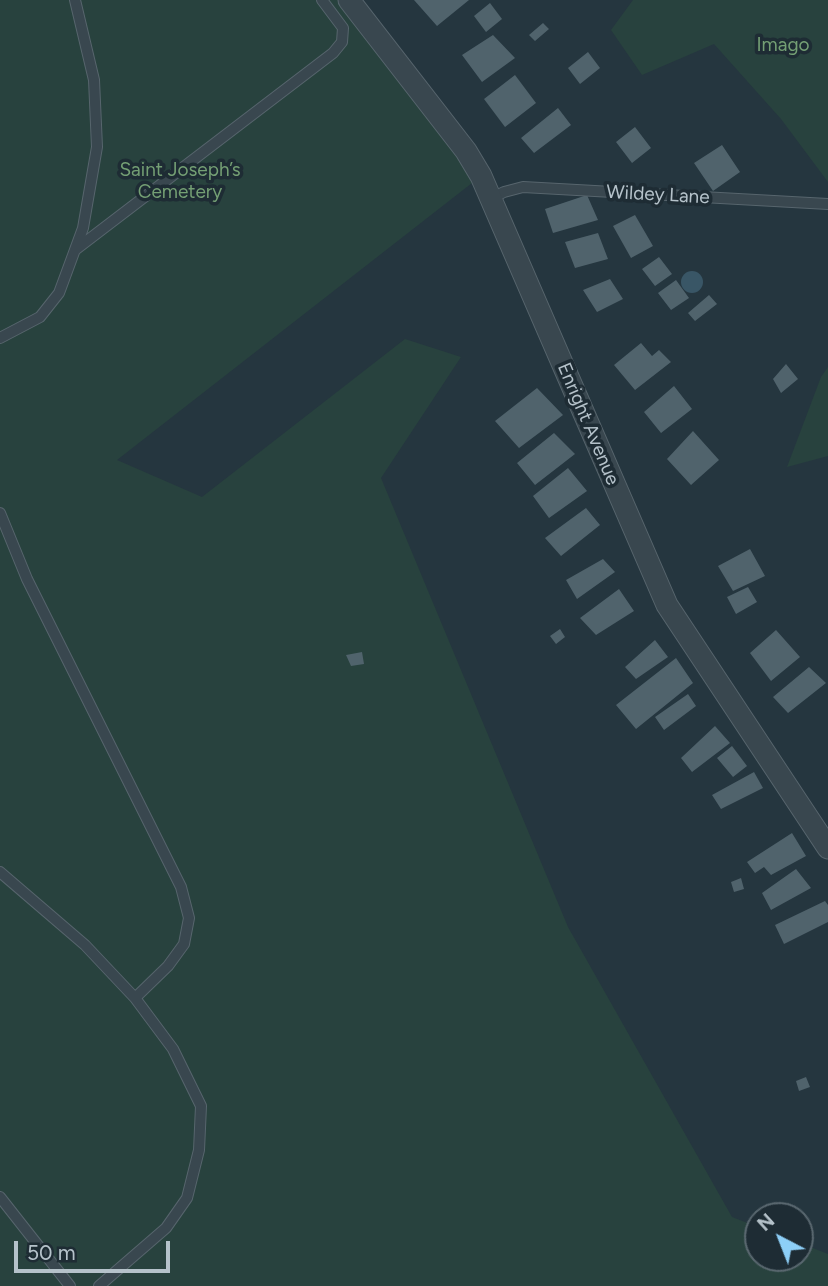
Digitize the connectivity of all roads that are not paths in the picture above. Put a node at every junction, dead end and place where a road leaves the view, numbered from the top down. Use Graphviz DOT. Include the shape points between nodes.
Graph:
graph roads {
  1 [pos="87,0"];
  2 [pos="322,0"];
  3 [pos="349,0"];
  4 [pos="76,4"];
  5 [pos="490,199"];
  6 [pos="828,204"];
  7 [pos="75,250"];
  8 [pos="0,338"];
  9 [pos="0,513"];
  10 [pos="828,848"];
  11 [pos="0,872"];
  12 [pos="135,998"];
  13 [pos="0,1197"];
  14 [pos="70,1286"];
  15 [pos="99,1286"];
  1 -- 4 [label="lane"];
  2 -- 7 [label="lane" via="343,28 342,42 333,53"];
  3 -- 5 [label="street, Enright Avenue" via="466,151"];
  4 -- 7 [label="lane" via="94,80 97,147"];
  5 -- 6 [label="lane, Wildey Lane" via="523,187"];
  5 -- 10 [label="street, Enright Avenue" via="667,605"];
  7 -- 8 [label="lane" via="60,293 40,317"];
  9 -- 12 [label="lane" via="27,579 181,887 189,918 184,944"];
  11 -- 12 [label="lane" via="85,945"];
  12 -- 15 [label="lane" via="173,1049 201,1106 199,1150 187,1198 166,1228"];
  13 -- 14 [label="lane"];
}
